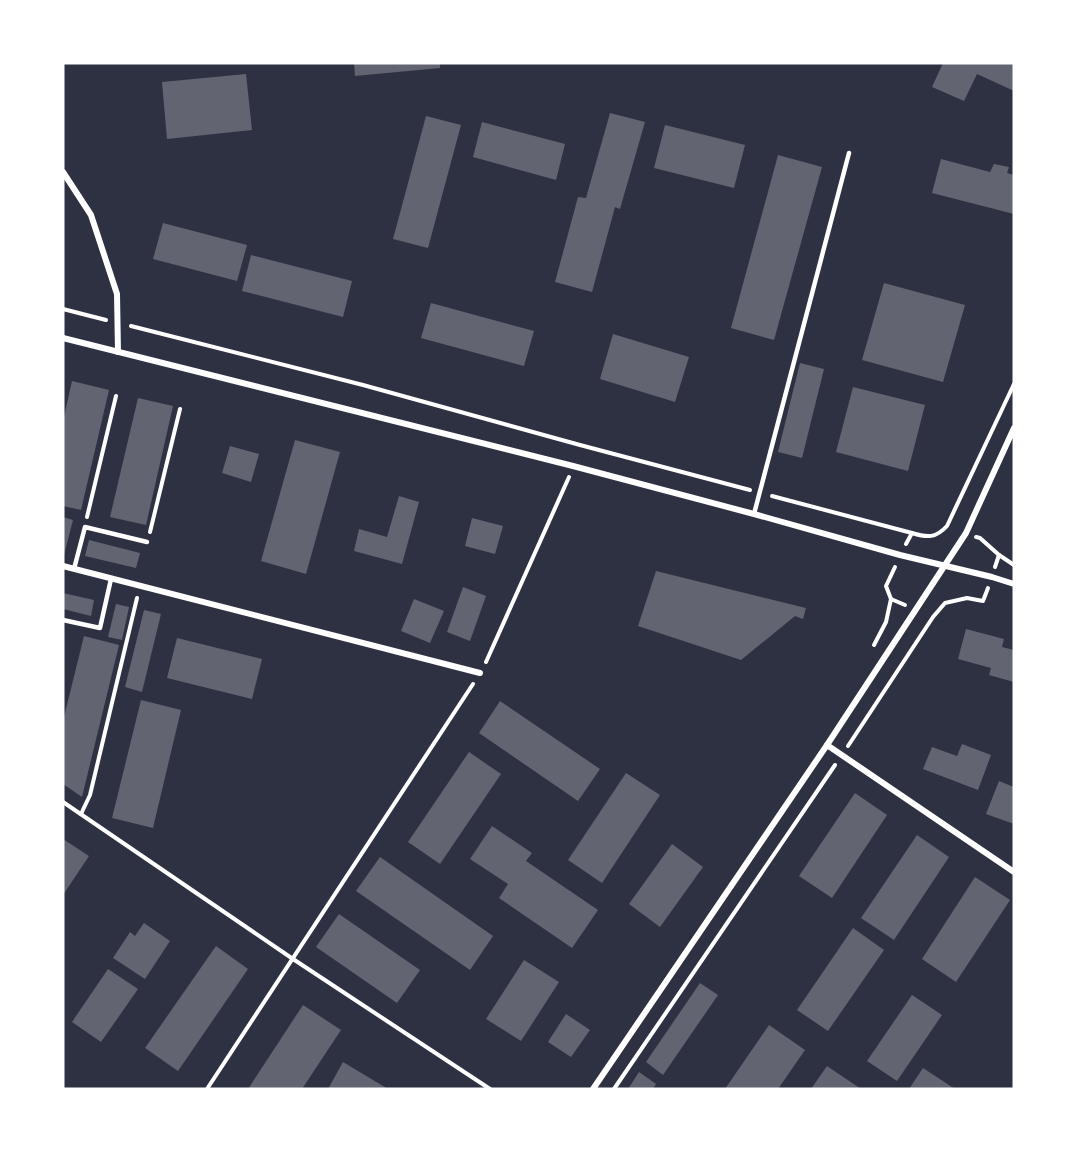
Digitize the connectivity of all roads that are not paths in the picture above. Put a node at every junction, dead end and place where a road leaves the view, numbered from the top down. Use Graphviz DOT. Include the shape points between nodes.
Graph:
graph roads {
  1 [pos="849,153"];
  2 [pos="63,172"];
  3 [pos="63,338"];
  4 [pos="118,352"];
  5 [pos="1014,428"];
  6 [pos="754,514"];
  7 [pos="147,542"];
  8 [pos="63,566"];
  9 [pos="945,566"];
  10 [pos="74,569"];
  11 [pos="111,579"];
  12 [pos="1014,584"];
  13 [pos="63,620"];
  14 [pos="480,674"];
  15 [pos="828,745"];
  16 [pos="1014,872"];
  17 [pos="593,1089"];
  1 -- 6 [label="lane"];
  2 -- 4 [label="street" via="91,215 117,294"];
  3 -- 4 [label="street"];
  4 -- 6 [label="street"];
  5 -- 9 [label="street" via="966,533"];
  6 -- 9 [label="street"];
  7 -- 10 [label="lane" via="85,527"];
  8 -- 10 [label="street"];
  9 -- 12 [label="street"];
  9 -- 15 [label="street"];
  10 -- 11 [label="street"];
  11 -- 13 [label="lane" via="100,628"];
  11 -- 14 [label="street"];
  15 -- 16 [label="street"];
  15 -- 17 [label="street"];
}
